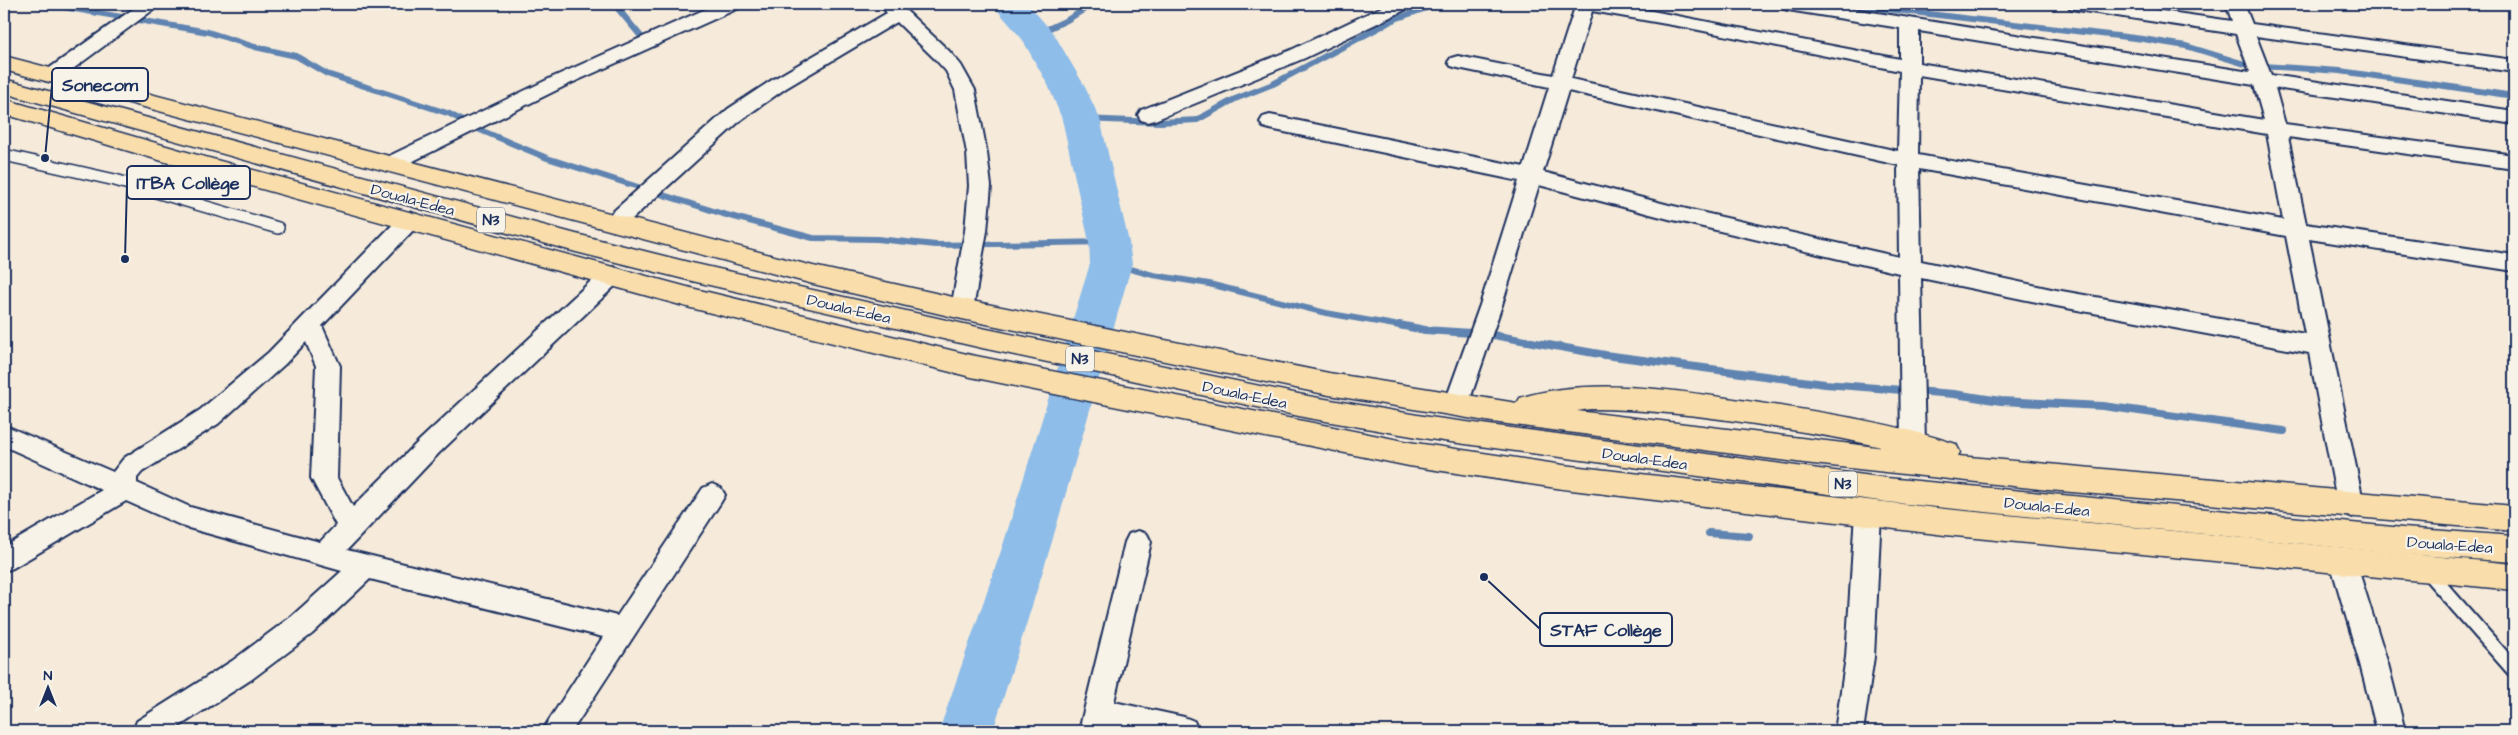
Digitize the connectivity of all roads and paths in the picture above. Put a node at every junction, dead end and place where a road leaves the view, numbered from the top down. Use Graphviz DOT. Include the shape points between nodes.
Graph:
graph roads {
  1 [pos="152,4"];
  2 [pos="732,4"];
  3 [pos="1402,4"];
  4 [pos="1585,4"];
  5 [pos="1788,4"];
  6 [pos="2077,4"];
  7 [pos="2235,4"];
  8 [pos="894,9"];
  9 [pos="1910,22"];
  10 [pos="2244,29"];
  11 [pos="1458,62"];
  12 [pos="4,63"];
  13 [pos="1908,66"];
  14 [pos="2514,66"];
  15 [pos="51,76"];
  16 [pos="2263,80"];
  17 [pos="1559,82"];
  18 [pos="4,86"];
  19 [pos="4,106"];
  20 [pos="1148,115"];
  21 [pos="2514,117"];
  22 [pos="1270,122"];
  23 [pos="2276,129"];
  24 [pos="4,155"];
  25 [pos="1908,160"];
  26 [pos="2514,162"];
  27 [pos="390,164"];
  28 [pos="1531,176"];
  29 [pos="410,220"];
  30 [pos="614,223"];
  31 [pos="278,228"];
  32 [pos="2297,230"];
  33 [pos="2514,263"];
  34 [pos="1909,267"];
  35 [pos="612,275"];
  36 [pos="962,309"];
  37 [pos="310,324"];
  38 [pos="988,327"];
  39 [pos="2320,346"];
  40 [pos="1182,367"];
  41 [pos="1456,405"];
  42 [pos="1492,411"];
  43 [pos="4,435"];
  44 [pos="1913,444"];
  45 [pos="2049,478"];
  46 [pos="124,490"];
  47 [pos="712,495"];
  48 [pos="2351,506"];
  49 [pos="1868,513"];
  50 [pos="2514,519"];
  51 [pos="350,528"];
  52 [pos="1138,542"];
  53 [pos="2514,549"];
  54 [pos="326,554"];
  55 [pos="4,560"];
  56 [pos="2343,562"];
  57 [pos="365,566"];
  58 [pos="2426,570"];
  59 [pos="2514,576"];
  60 [pos="624,630"];
  61 [pos="2514,670"];
  62 [pos="1095,721"];
  63 [pos="147,731"];
  64 [pos="556,731"];
  65 [pos="1184,731"];
  66 [pos="1849,731"];
  67 [pos="2391,731"];
  1 -- 15 [label="street"];
  2 -- 27 [label="street" via="590,65"];
  3 -- 20 [label="street" via="1298,54"];
  4 -- 13 [label="street"];
  4 -- 17 [label="street"];
  5 -- 9 [label="street"];
  6 -- 10 [label="street"];
  7 -- 10 [label="street"];
  8 -- 30 [label="street" via="735,114"];
  8 -- 36 [label="street" via="948,62 965,90 980,186 976,231"];
  9 -- 13 [label="street"];
  9 -- 16 [label="street"];
  10 -- 14 [label="street"];
  10 -- 16 [label="street"];
  11 -- 17 [label="street"];
  12 -- 15 [label="main road"];
  13 -- 23 [label="street"];
  13 -- 25 [label="street"];
  15 -- 27 [label="main road"];
  16 -- 21 [label="street"];
  16 -- 23 [label="street"];
  17 -- 25 [label="street"];
  17 -- 28 [label="street"];
  18 -- 38 [label="main road, Douala-Edea / N3" via="692,272"];
  19 -- 29 [label="main road"];
  22 -- 28 [label="street"];
  23 -- 26 [label="street"];
  23 -- 32 [label="street"];
  24 -- 31 [label="lane" via="115,180"];
  25 -- 32 [label="street"];
  25 -- 34 [label="street"];
  27 -- 30 [label="main road"];
  28 -- 34 [label="street" via="1669,212"];
  28 -- 41 [label="street"];
  29 -- 35 [label="main road"];
  29 -- 37 [label="street"];
  30 -- 36 [label="main road" via="813,276"];
  32 -- 33 [label="street"];
  32 -- 39 [label="street"];
  34 -- 39 [label="street" via="2056,298"];
  34 -- 44 [label="street"];
  35 -- 49 [label="main road" via="691,298 971,366 1418,455 1563,477"];
  35 -- 51 [label="street" via="439,435"];
  36 -- 38 [label="main road"];
  37 -- 46 [label="street" via="277,358 209,417 133,465 124,475"];
  37 -- 51 [label="street" via="328,366 324,478"];
  38 -- 40 [label="main road, Douala-Edea / N3"];
  39 -- 48 [label="street"];
  40 -- 41 [label="main road" via="1329,384"];
  40 -- 53 [label="main road, Douala-Edea / N3" via="1308,407 1429,428 1868,487 2338,535"];
  41 -- 42 [label="main road"];
  42 -- 44 [label="main road" via="1590,398 1638,398 1782,416 1846,427"];
  42 -- 45 [label="main road"];
  43 -- 46 [label="street"];
  44 -- 45 [label="main road"];
  45 -- 48 [label="main road"];
  46 -- 54 [label="street" via="150,498 185,516"];
  46 -- 55 [label="street"];
  47 -- 60 [label="street"];
  48 -- 50 [label="main road"];
  49 -- 56 [label="main road"];
  49 -- 66 [label="street" via="1860,657"];
  51 -- 54 [label="street"];
  52 -- 62 [label="street"];
  54 -- 57 [label="street"];
  56 -- 58 [label="main road"];
  56 -- 67 [label="street"];
  57 -- 60 [label="street"];
  57 -- 63 [label="street" via="302,625 242,670"];
  58 -- 59 [label="main road"];
  58 -- 61 [label="lane"];
  60 -- 64 [label="street"];
  62 -- 65 [label="street"];
}
